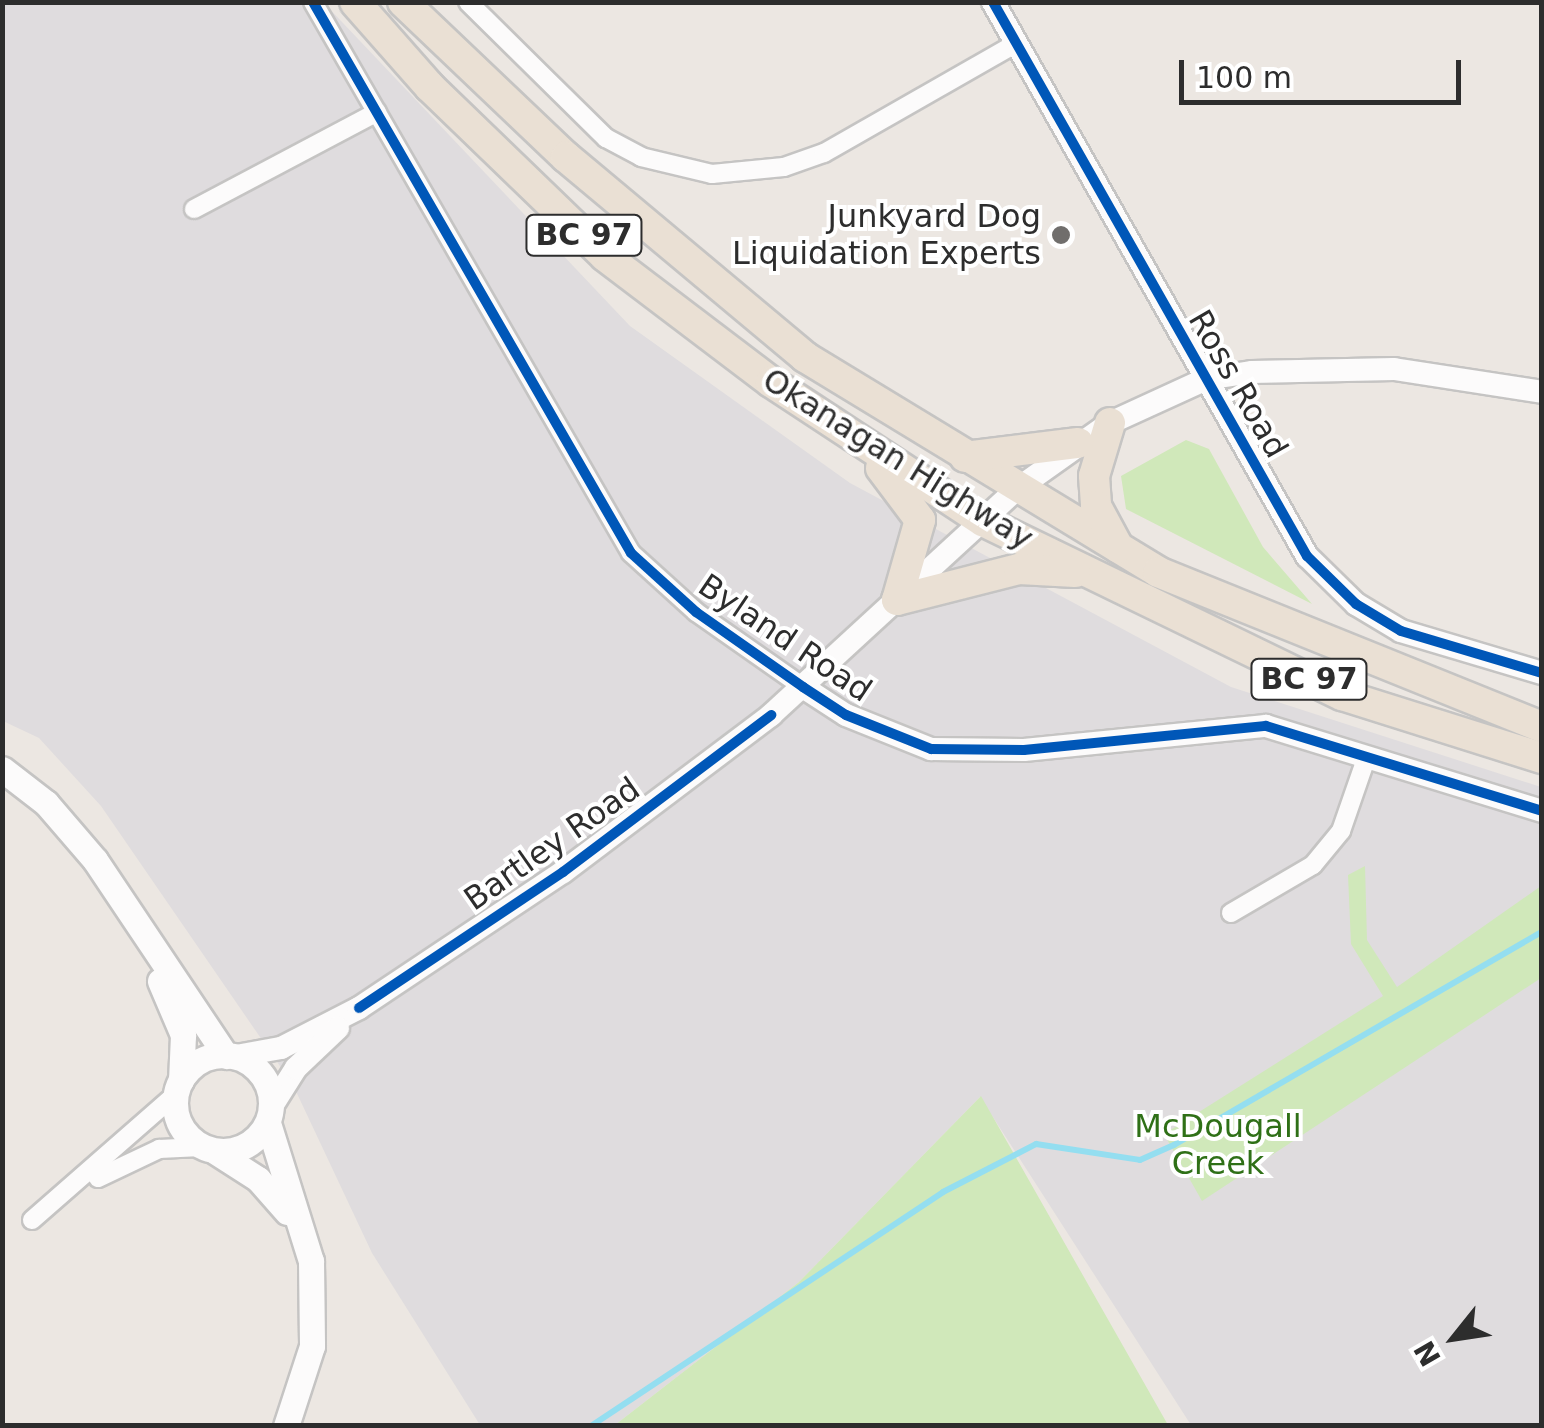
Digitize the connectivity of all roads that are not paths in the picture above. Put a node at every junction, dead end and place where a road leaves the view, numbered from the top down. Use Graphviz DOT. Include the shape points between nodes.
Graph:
graph roads {
  1 [pos="314,2"];
  2 [pos="356,2"];
  3 [pos="403,2"];
  4 [pos="468,2"];
  5 [pos="993,2"];
  6 [pos="1015,44"];
  7 [pos="377,112"];
  8 [pos="194,208"];
  9 [pos="1206,378"];
  10 [pos="1542,392"];
  11 [pos="1110,423"];
  12 [pos="844,430"];
  13 [pos="1078,443"];
  14 [pos="965,457"];
  15 [pos="1017,489"];
  16 [pos="983,521"];
  17 [pos="1120,550"];
  18 [pos="1087,572"];
  19 [pos="897,600"];
  20 [pos="1542,673"];
  21 [pos="802,687"];
  22 [pos="1542,727"];
  23 [pos="1368,756"];
  24 [pos="1542,758"];
  25 [pos="2,769"];
  26 [pos="1542,810"];
  27 [pos="1231,913"];
  28 [pos="139,930"];
  29 [pos="359,1008"];
  30 [pos="231,1056"];
  31 [pos="178,1087"];
  32 [pos="270,1114"];
  33 [pos="208,1149"];
  34 [pos="76,1189"];
  35 [pos="32,1220"];
  36 [pos="297,1224"];
  37 [pos="286,1426"];
  1 -- 7 [label="street, Byland Road"];
  2 -- 12 [label="highway, Okanagan Highway / BC 97" via="430,87 606,256"];
  3 -- 14 [label="highway, Okanagan Highway / BC 97" via="566,157 805,357"];
  4 -- 6 [label="street" via="606,138 641,157 712,174 784,168 824,152"];
  5 -- 6 [label="street, Ross Road"];
  6 -- 9 [label="street, Ross Road"];
  7 -- 8 [label="street"];
  7 -- 21 [label="street, Byland Road" via="631,553 696,612"];
  9 -- 10 [label="street, Bartley Road" via="1394,369"];
  9 -- 11 [label="street, Bartley Road"];
  9 -- 20 [label="street, Ross Road" via="1306,556 1356,604 1456,652"];
  11 -- 13 [label="street, Bartley Road"];
  11 -- 17 [label="highway" via="1094,476 1096,506"];
  12 -- 16 [label="highway, Okanagan Highway / BC 97"];
  12 -- 19 [label="highway" via="911,499 920,520"];
  13 -- 14 [label="highway"];
  13 -- 15 [label="street, Bartley Road"];
  14 -- 15 [label="highway, Okanagan Highway / BC 97"];
  15 -- 16 [label="street, Bartley Road"];
  15 -- 17 [label="highway, Okanagan Highway / BC 97"];
  16 -- 18 [label="highway, Okanagan Highway / BC 97"];
  16 -- 19 [label="street, Bartley Road"];
  17 -- 22 [label="highway, Okanagan Highway / BC 97" via="1360,660"];
  18 -- 19 [label="highway" via="1020,569"];
  18 -- 24 [label="highway, Okanagan Highway / BC 97" via="1342,695"];
  19 -- 21 [label="street, Bartley Road"];
  21 -- 23 [label="street, Byland Road" via="931,749 1024,750 1240,724"];
  21 -- 29 [label="street, Bartley Road" via="564,872"];
  23 -- 26 [label="street, Byland Road"];
  23 -- 27 [label="street" via="1342,831 1313,865"];
  25 -- 28 [label="main road" via="71,831"];
  28 -- 30 [label="main road"];
  28 -- 31 [label="main road" via="183,1035"];
  29 -- 30 [label="street, Bartley Road" via="280,1048"];
  29 -- 32 [label="street, Bartley Road" via="296,1068"];
  30 -- 31 [label="main road" via="203,1059"];
  30 -- 32 [label="main road" via="263,1075"];
  31 -- 33 [label="main road" via="180,1125"];
  31 -- 34 [label="street"];
  32 -- 33 [label="main road" via="246,1146"];
  32 -- 36 [label="main road"];
  33 -- 34 [label="street" via="158,1149"];
  33 -- 36 [label="main road" via="258,1179"];
  34 -- 35 [label="street"];
  36 -- 37 [label="main road" via="310,1262 312,1346"];
}
